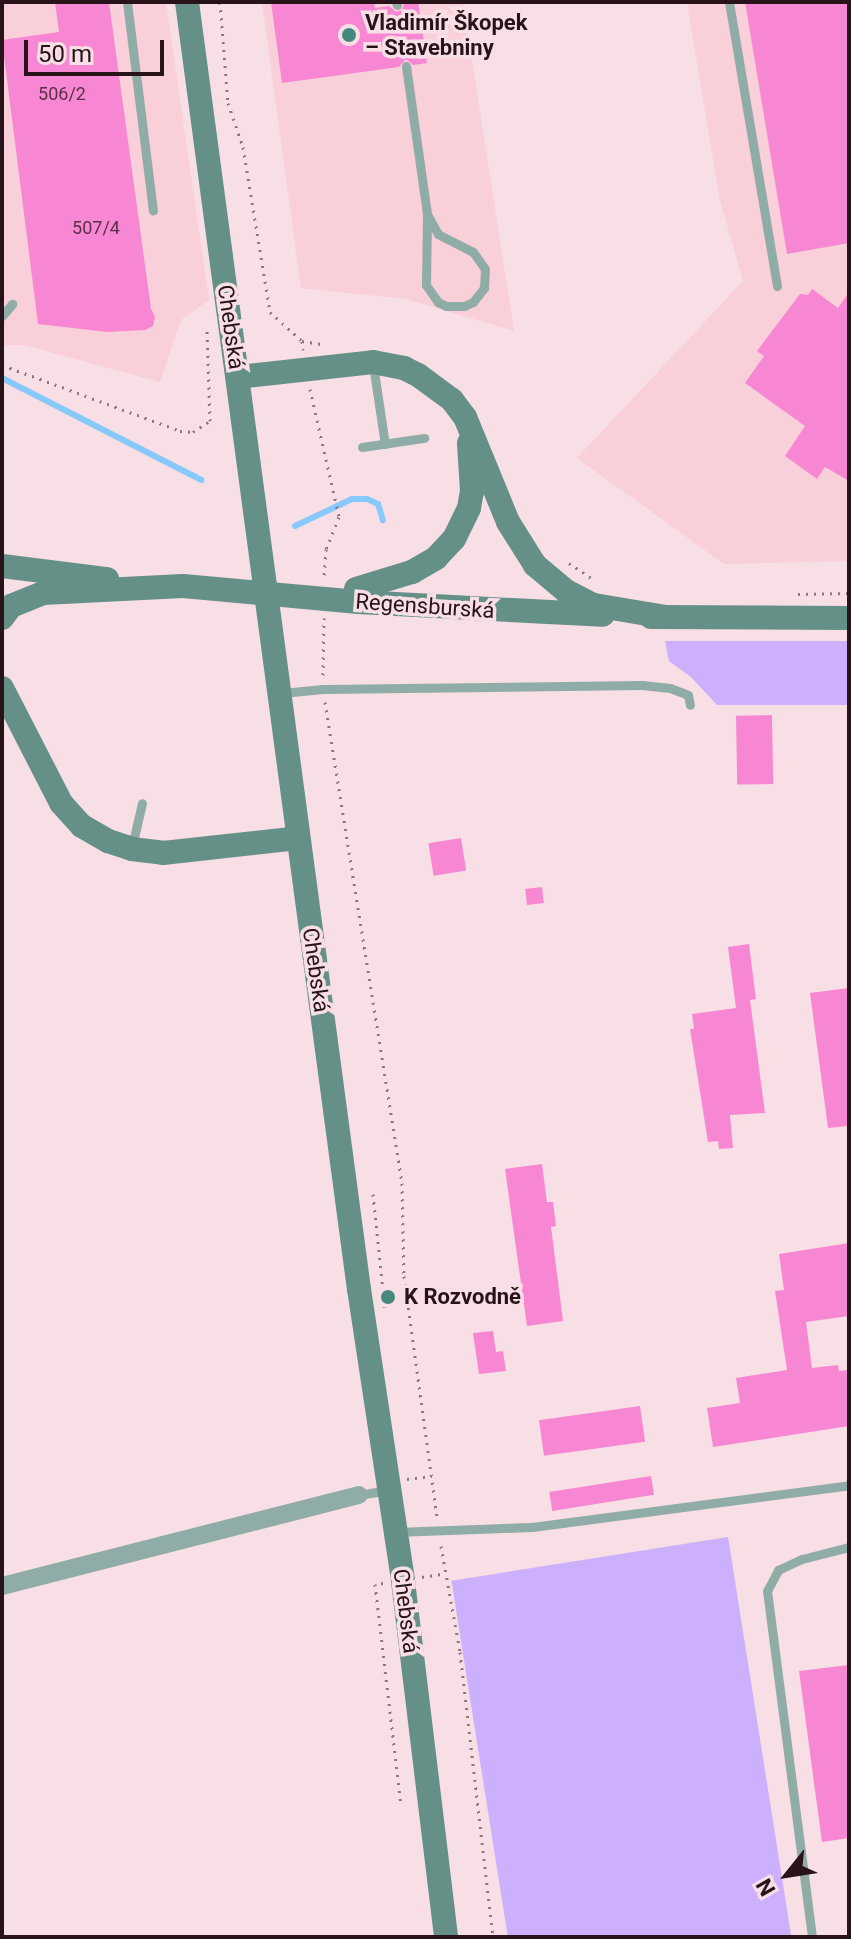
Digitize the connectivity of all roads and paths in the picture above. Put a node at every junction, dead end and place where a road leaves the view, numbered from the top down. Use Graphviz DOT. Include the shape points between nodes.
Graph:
graph roads {
  1 [pos="127,2"];
  2 [pos="187,2"];
  3 [pos="220,2"];
  4 [pos="729,2"];
  5 [pos="406,66"];
  6 [pos="153,210"];
  7 [pos="427,214"];
  8 [pos="777,286"];
  9 [pos="12,304"];
  10 [pos="2,316"];
  11 [pos="207,322"];
  12 [pos="302,341"];
  13 [pos="328,345"];
  14 [pos="373,362"];
  15 [pos="2,365"];
  16 [pos="305,370"];
  17 [pos="238,377"];
  18 [pos="452,400"];
  19 [pos="424,438"];
  20 [pos="385,444"];
  21 [pos="362,447"];
  22 [pos="562,558"];
  23 [pos="2,566"];
  24 [pos="600,583"];
  25 [pos="149,586"];
  26 [pos="849,593"];
  27 [pos="357,595"];
  28 [pos="791,595"];
  29 [pos="319,600"];
  30 [pos="666,617"];
  31 [pos="2,618"];
  32 [pos="849,618"];
  33 [pos="2,672"];
  34 [pos="323,689"];
  35 [pos="279,693"];
  36 [pos="6,694"];
  37 [pos="690,705"];
  38 [pos="142,803"];
  39 [pos="298,838"];
  40 [pos="132,849"];
  41 [pos="849,1485"];
  42 [pos="388,1490"];
  43 [pos="359,1495"];
  44 [pos="439,1530"];
  45 [pos="395,1532"];
  46 [pos="849,1547"];
  47 [pos="2,1586"];
  48 [pos="446,1937"];
  49 [pos="493,1937"];
  50 [pos="812,1937"];
  1 -- 6 [label="lane"];
  2 -- 17 [label="main road, Chebská"];
  3 -- 12 [label="path" via="228,103 243,147 270,312"];
  4 -- 8 [label="lane"];
  5 -- 7 [label="lane"];
  7 -- 7 [label="lane" via="426,285 446,306 473,302 484,288 485,269 473,252 438,234"];
  9 -- 10 [label="lane"];
  11 -- 15 [label="path" via="210,421 193,432"];
  12 -- 13 [label="path"];
  12 -- 16 [label="path"];
  14 -- 16 [label="main road"];
  14 -- 18 [label="main road" via="404,368"];
  14 -- 20 [label="lane"];
  16 -- 17 [label="main road"];
  16 -- 29 [label="path" via="339,517 326,549"];
  17 -- 35 [label="main road, Chebská"];
  18 -- 27 [label="main road" via="472,456 472,491 464,521 436,558"];
  18 -- 30 [label="main road" via="475,438 514,533 535,565 566,591 594,605"];
  19 -- 20 [label="lane"];
  20 -- 21 [label="lane"];
  22 -- 24 [label="path"];
  23 -- 25 [label="main road"];
  25 -- 29 [label="main road, bridge"];
  25 -- 31 [label="main road" via="43,593 11,606"];
  26 -- 28 [label="path"];
  27 -- 29 [label="main road, bridge"];
  27 -- 30 [label="main road, Regensburská" via="429,608"];
  29 -- 34 [label="path"];
  30 -- 32 [label="main road, Regensburská"];
  33 -- 36 [label="main road"];
  34 -- 35 [label="lane"];
  34 -- 37 [label="lane" via="642,685 688,695"];
  34 -- 44 [label="path" via="402,1183 404,1276"];
  35 -- 39 [label="main road, Chebská"];
  36 -- 40 [label="main road" via="61,803 95,835"];
  38 -- 40 [label="lane"];
  39 -- 40 [label="main road" via="177,852"];
  39 -- 42 [label="main road, Chebská"];
  41 -- 44 [label="lane" via="532,1527"];
  42 -- 43 [label="lane"];
  42 -- 45 [label="main road, Chebská"];
  43 -- 47 [label="street"];
  44 -- 45 [label="lane"];
  44 -- 49 [label="path" via="460,1652"];
  45 -- 48 [label="main road, Chebská"];
  46 -- 50 [label="lane" via="778,1570 767,1591"];
}
